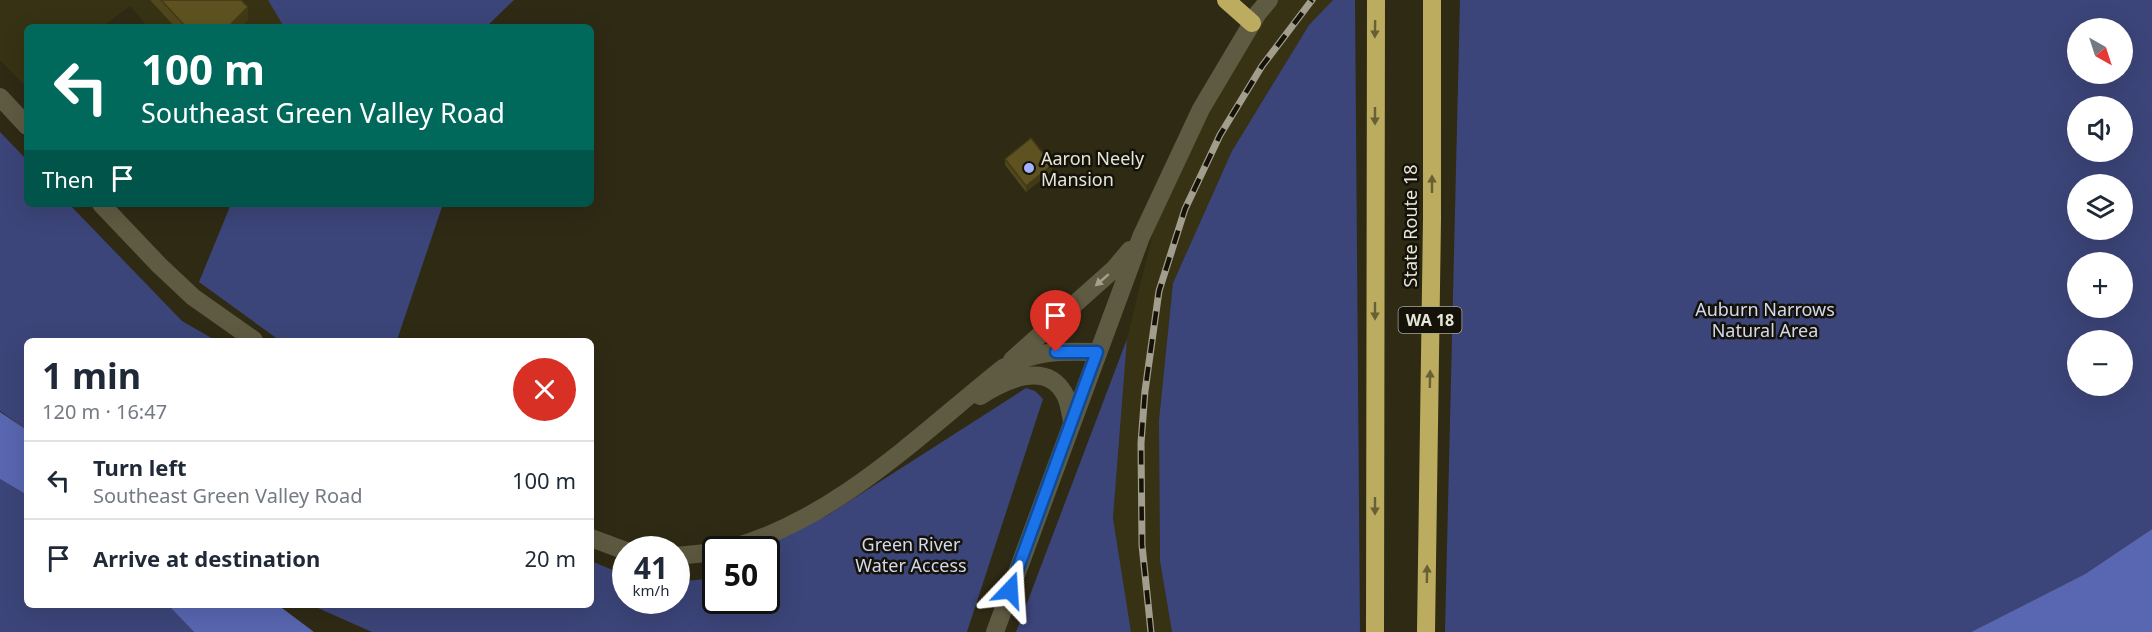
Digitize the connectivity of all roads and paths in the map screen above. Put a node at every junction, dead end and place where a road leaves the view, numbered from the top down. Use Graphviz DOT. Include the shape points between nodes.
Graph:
graph roads {
  1 [pos="1226,0"];
  2 [pos="1269,0"];
  3 [pos="1376,0"];
  4 [pos="1432,4"];
  5 [pos="1252,23"];
  6 [pos="0,97"];
  7 [pos="24,123"];
  8 [pos="104,207"];
  9 [pos="1141,237"];
  10 [pos="251,338"];
  11 [pos="1097,352"];
  12 [pos="1004,368"];
  13 [pos="1072,421"];
  14 [pos="937,422"];
  15 [pos="767,536"];
  16 [pos="594,539"];
  17 [pos="612,546"];
  18 [pos="995,632"];
  19 [pos="1375,632"];
  20 [pos="1426,632"];
  1 -- 5 [label="highway"];
  2 -- 5 [label="street"];
  3 -- 19 [label="highway, State Route 18 / WA 18, one-way"];
  20 -- 4 [label="highway, State Route 18 / WA 18, one-way"];
  5 -- 9 [label="street" via="1201,109"];
  6 -- 7 [label="street"];
  8 -- 10 [label="street" via="193,297"];
  9 -- 11 [label="street"];
  9 -- 12 [label="street, one-way" via="1114,269"];
  11 -- 12 [label="street" via="1042,353"];
  11 -- 13 [label="street"];
  12 -- 14 [label="street"];
  13 -- 14 [label="street" via="1065,394 1041,375 1021,376"];
  13 -- 18 [label="street"];
  14 -- 15 [label="street" via="842,494"];
  16 -- 17 [label="street"];
}
